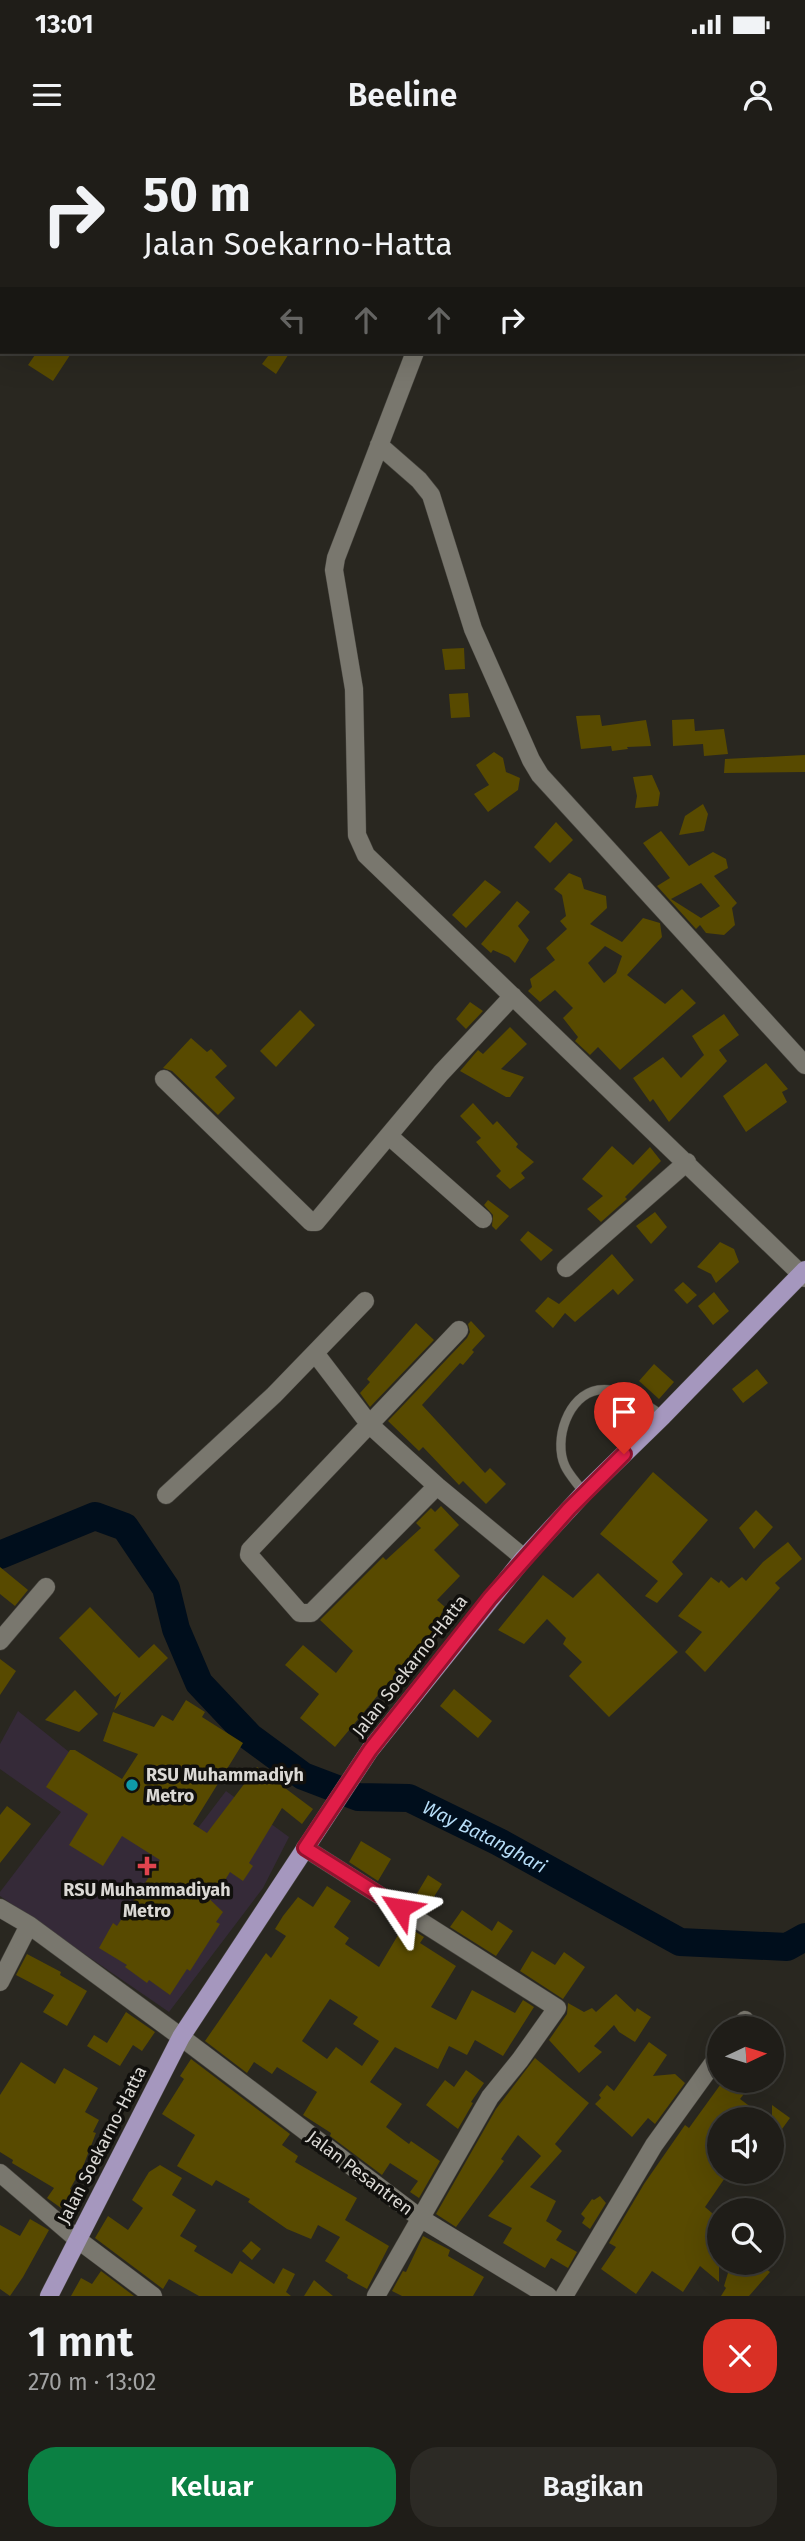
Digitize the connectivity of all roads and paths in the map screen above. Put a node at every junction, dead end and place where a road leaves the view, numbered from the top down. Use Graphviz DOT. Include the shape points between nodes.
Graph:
graph roads {
  1 [pos="414,354"];
  2 [pos="379,444"];
  3 [pos="513,996"];
  4 [pos="805,1065"];
  5 [pos="164,1079"];
  6 [pos="389,1136"];
  7 [pos="687,1162"];
  8 [pos="483,1219"];
  9 [pos="566,1268"];
  10 [pos="804,1274"];
  11 [pos="365,1301"];
  12 [pos="459,1330"];
  13 [pos="315,1353"];
  14 [pos="663,1416"];
  15 [pos="370,1425"];
  16 [pos="437,1486"];
  17 [pos="584,1493"];
  18 [pos="166,1495"];
  19 [pos="524,1558"];
  20 [pos="46,1587"];
  21 [pos="0,1641"];
  22 [pos="305,1848"];
  23 [pos="0,1908"];
  24 [pos="29,1925"];
  25 [pos="0,1982"];
  26 [pos="181,2037"];
  27 [pos="707,2072"];
  28 [pos="0,2173"];
  29 [pos="420,2218"];
  30 [pos="77,2239"];
  31 [pos="49,2296"];
  32 [pos="153,2296"];
  33 [pos="376,2296"];
  34 [pos="548,2296"];
  35 [pos="564,2296"];
  1 -- 2 [label="street"];
  2 -- 3 [label="street" via="334,570 354,689 357,835 366,855"];
  2 -- 4 [label="street" via="431,495 472,629 540,775"];
  3 -- 6 [label="street"];
  3 -- 7 [label="street"];
  5 -- 6 [label="street" via="311,1222 316,1222"];
  6 -- 8 [label="street"];
  7 -- 9 [label="street"];
  7 -- 10 [label="street"];
  10 -- 14 [label="main road, Jalan Soekarno-Hatta"];
  11 -- 13 [label="street"];
  12 -- 15 [label="street"];
  13 -- 15 [label="street"];
  13 -- 18 [label="street"];
  14 -- 17 [label="main road, Jalan Soekarno-Hatta"];
  14 -- 17 [label="lane" via="616,1391 598,1390 583,1397 564,1419 561,1444 565,1465"];
  15 -- 16 [label="street"];
  15 -- 16 [label="street" via="248,1552 300,1613 311,1613"];
  16 -- 19 [label="street"];
  17 -- 19 [label="main road, Jalan Soekarno-Hatta"];
  19 -- 22 [label="main road, Jalan Soekarno-Hatta" via="370,1750"];
  20 -- 21 [label="street"];
  22 -- 26 [label="main road, Jalan Soekarno-Hatta"];
  22 -- 29 [label="street" via="557,2008 490,2097"];
  23 -- 24 [label="street, Jalan Pesantren"];
  24 -- 25 [label="street"];
  24 -- 26 [label="street, Jalan Pesantren"];
  26 -- 29 [label="street, Jalan Pesantren"];
  26 -- 30 [label="main road, Jalan Soekarno-Hatta"];
  27 -- 35 [label="street" via="654,2145"];
  28 -- 30 [label="street"];
  29 -- 33 [label="street"];
  29 -- 34 [label="street, Jalan Pesantren"];
  30 -- 31 [label="main road, Jalan Soekarno-Hatta"];
  30 -- 32 [label="street"];
}
